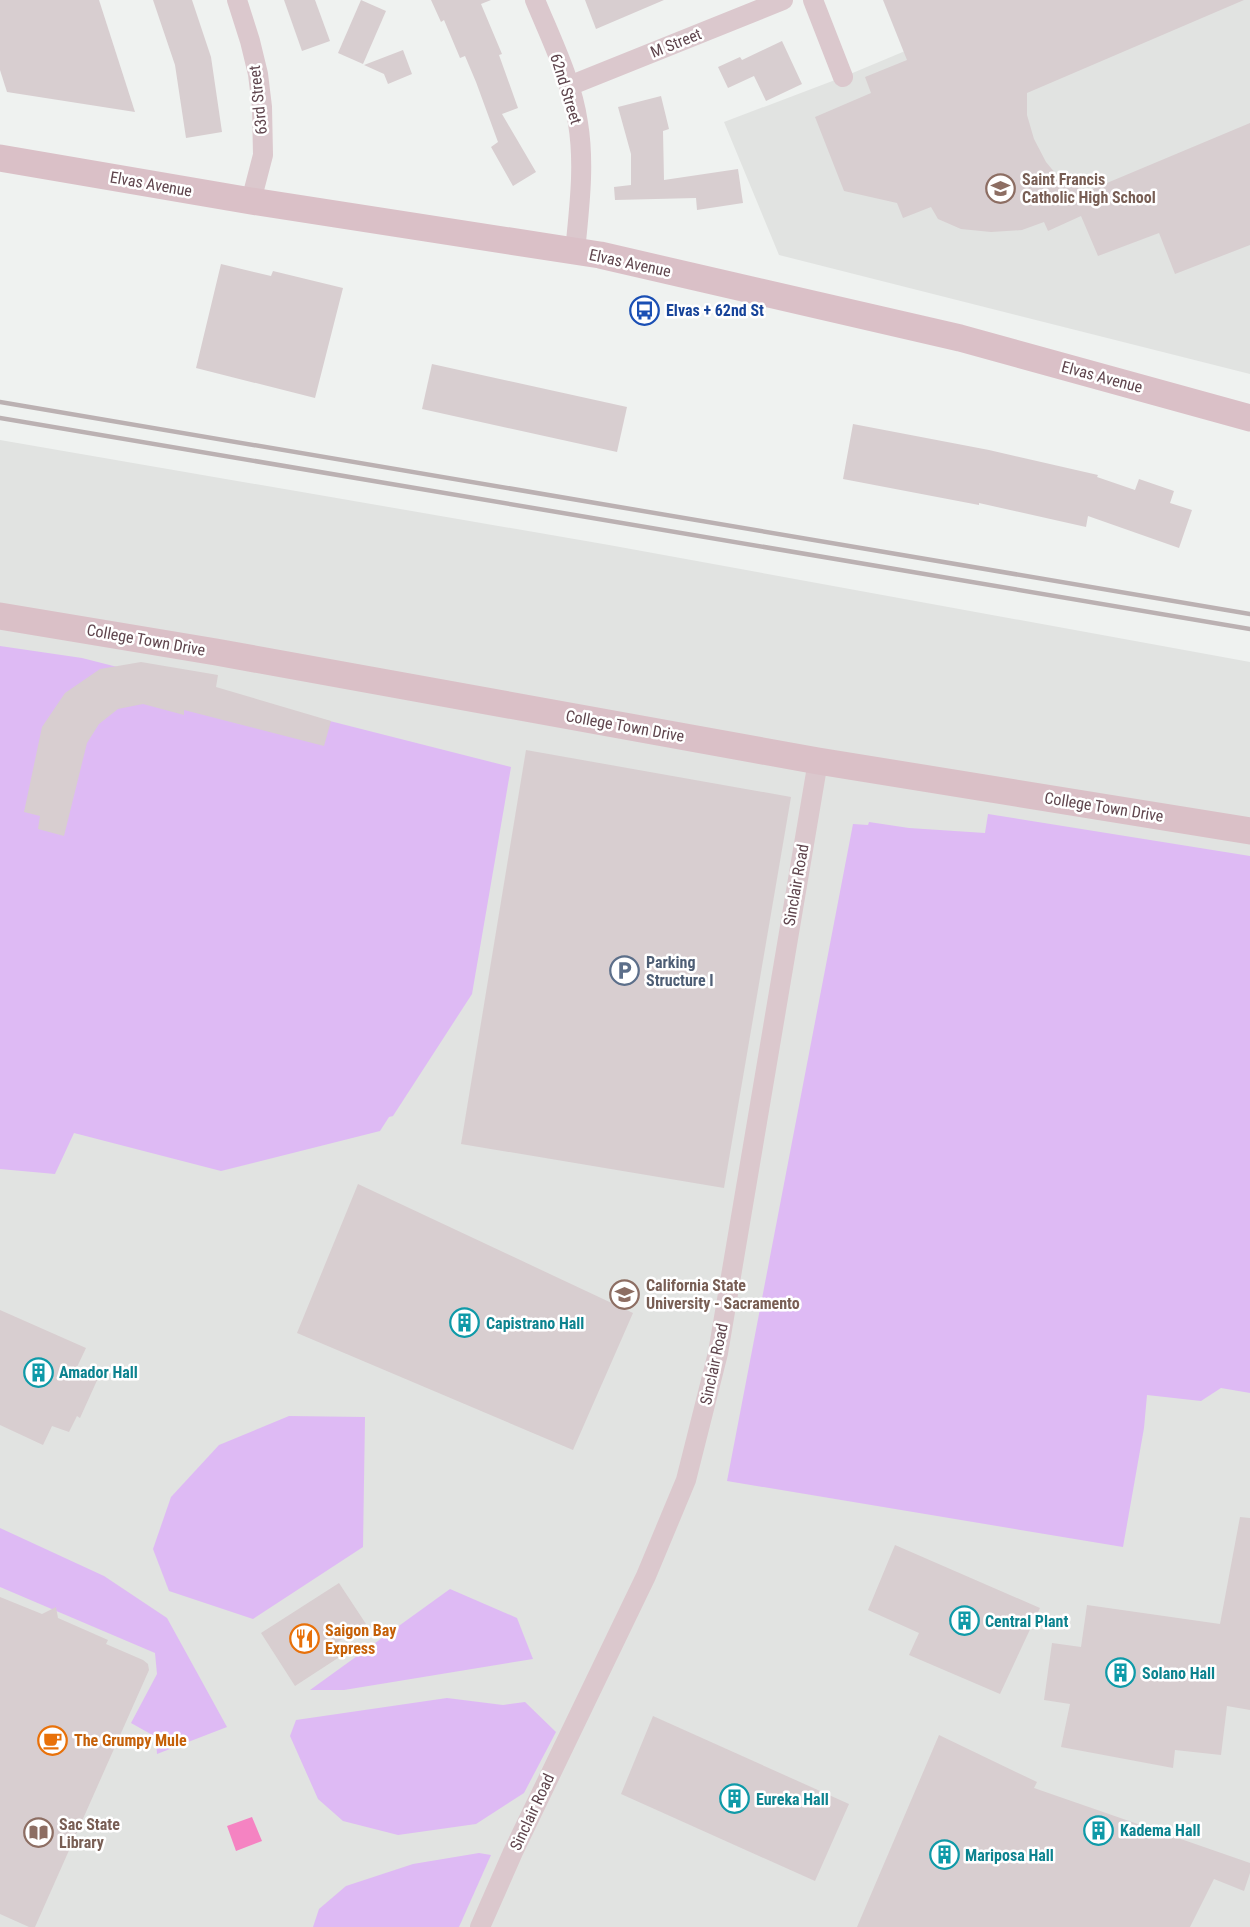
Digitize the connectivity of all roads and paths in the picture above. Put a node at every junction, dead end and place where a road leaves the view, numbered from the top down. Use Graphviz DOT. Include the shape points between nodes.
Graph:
graph roads {
  1 [pos="237,0"];
  2 [pos="535,0"];
  3 [pos="783,0"];
  4 [pos="813,0"];
  5 [pos="843,77"];
  6 [pos="569,86"];
  7 [pos="0,158"];
  8 [pos="250,201"];
  9 [pos="575,252"];
  10 [pos="1250,418"];
  11 [pos="0,616"];
  12 [pos="818,761"];
  13 [pos="1250,831"];
  14 [pos="480,1927"];
  1 -- 8 [label="street, 63rd Street" via="258,74 262,107 263,155"];
  2 -- 6 [label="street, 62nd Street"];
  3 -- 6 [label="street, M Street"];
  4 -- 5 [label="street"];
  6 -- 9 [label="street, 62nd Street" via="582,160"];
  7 -- 8 [label="main road, Elvas Avenue"];
  8 -- 9 [label="main road, Elvas Avenue"];
  9 -- 10 [label="main road, Elvas Avenue" via="960,338"];
  11 -- 12 [label="main road, College Town Drive"];
  12 -- 13 [label="main road, College Town Drive"];
  12 -- 14 [label="street, Sinclair Road" via="718,1353 686,1480 646,1576"];
}
